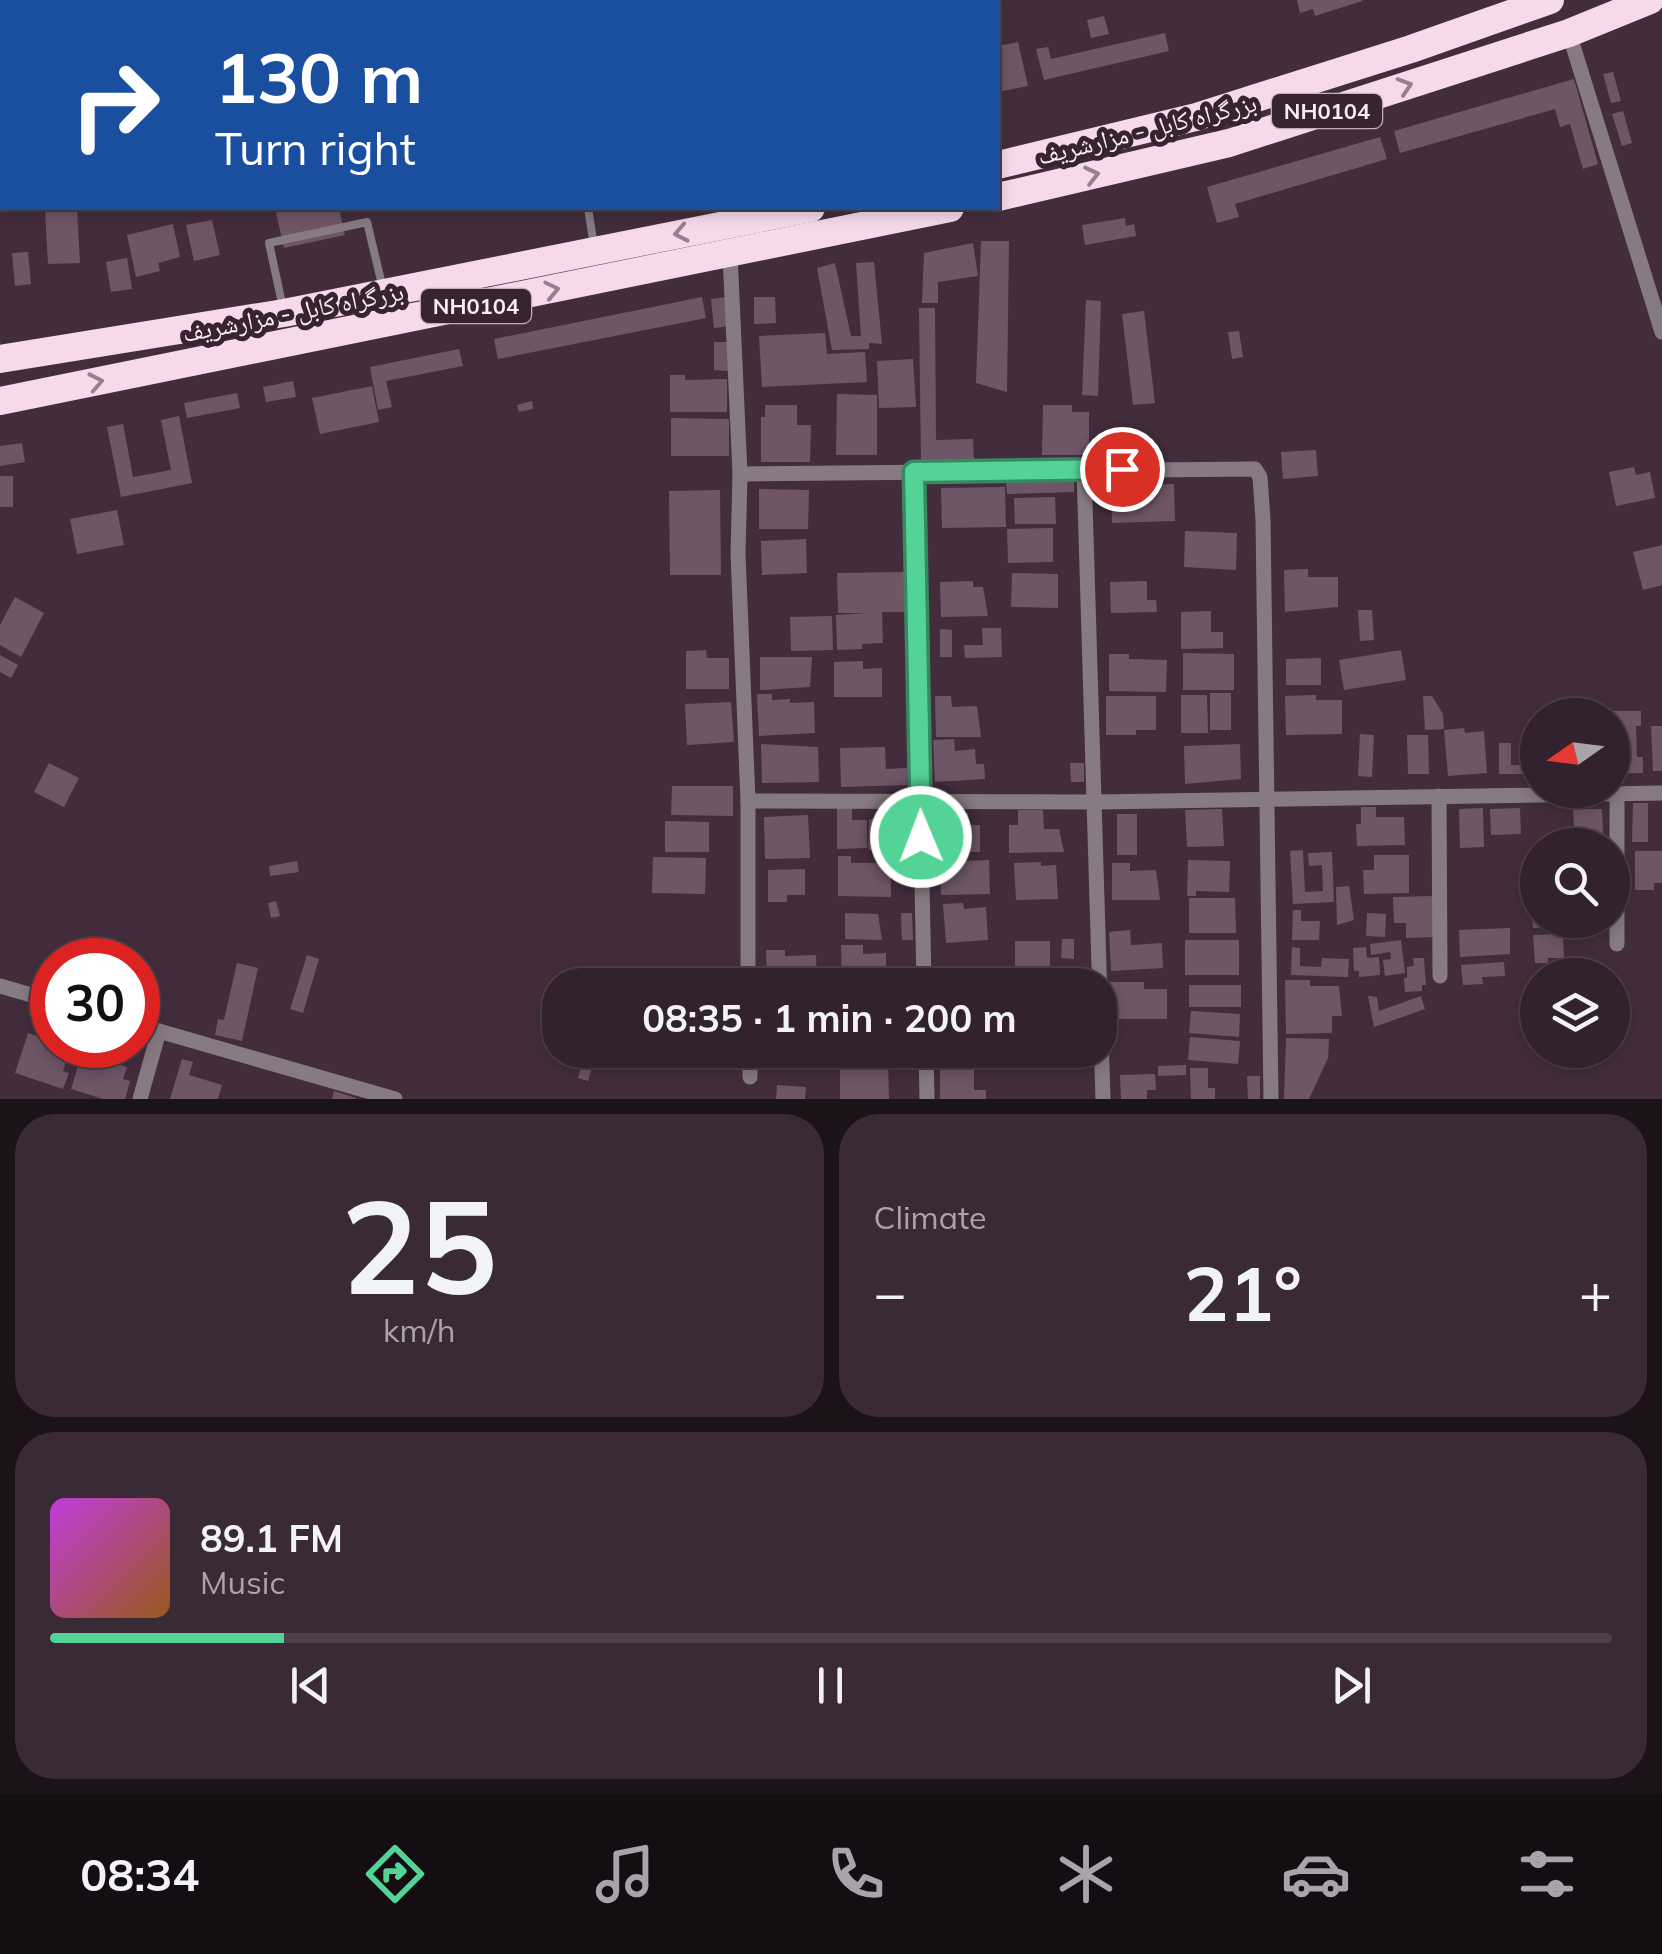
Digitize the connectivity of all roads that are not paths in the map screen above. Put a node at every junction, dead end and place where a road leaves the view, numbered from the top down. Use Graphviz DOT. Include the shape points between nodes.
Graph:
graph roads {
  1 [pos="1650,0"];
  2 [pos="1541,2"];
  3 [pos="1583,19"];
  4 [pos="1037,156"];
  5 [pos="1000,165"];
  6 [pos="1044,186"];
  7 [pos="1000,196"];
  8 [pos="588,210"];
  9 [pos="801,210"];
  10 [pos="940,210"];
  11 [pos="595,250"];
  12 [pos="730,254"];
  13 [pos="601,280"];
  14 [pos="384,294"];
  15 [pos="284,313"];
  16 [pos="390,323"];
  17 [pos="1661,328"];
  18 [pos="0,360"];
  19 [pos="0,401"];
  20 [pos="1084,469"];
  21 [pos="914,472"];
  22 [pos="740,474"];
  23 [pos="1662,793"];
  24 [pos="1630,794"];
  25 [pos="1520,795"];
  26 [pos="1439,796"];
  27 [pos="1268,798"];
  28 [pos="920,800"];
  29 [pos="748,801"];
  30 [pos="1096,802"];
  31 [pos="1617,808"];
  32 [pos="1618,944"];
  33 [pos="748,968"];
  34 [pos="924,968"];
  35 [pos="1440,976"];
  36 [pos="0,986"];
  37 [pos="30,995"];
  38 [pos="160,1032"];
  39 [pos="148,1068"];
  40 [pos="750,1068"];
  41 [pos="926,1068"];
  42 [pos="750,1077"];
  43 [pos="140,1099"];
  44 [pos="394,1099"];
  45 [pos="927,1099"];
  46 [pos="1103,1099"];
  47 [pos="1272,1099"];
  1 -- 3 [label="highway, بزرگراه کابل - مزارشریف / NH0104"];
  2 -- 4 [label="highway, بزرگراه کابل - مزارشریف / NH0104" via="1196,117"];
  6 -- 3 [label="highway, بزرگراه کابل - مزارشریف / NH0104, one-way" via="1229,143"];
  3 -- 17 [label="street"];
  4 -- 5 [label="highway, بزرگراه کابل - مزارشریف / NH0104"];
  4 -- 6 [label="highway"];
  6 -- 7 [label="highway, بزرگراه کابل - مزارشریف / NH0104"];
  8 -- 11 [label="lane"];
  9 -- 11 [label="highway, بزرگراه کابل - مزارشریف / NH0104, one-way"];
  10 -- 12 [label="highway, بزرگراه کابل - مزارشریف / NH0104"];
  11 -- 13 [label="highway"];
  11 -- 14 [label="highway, بزرگراه کابل - مزارشریف / NH0104"];
  12 -- 13 [label="highway, بزرگراه کابل - مزارشریف / NH0104"];
  12 -- 22 [label="street"];
  16 -- 13 [label="highway, بزرگراه کابل - مزارشریف / NH0104, one-way"];
  14 -- 15 [label="highway, بزرگراه کابل - مزارشریف / NH0104"];
  14 -- 15 [label="lane" via="367,222 270,243"];
  14 -- 16 [label="highway"];
  15 -- 18 [label="highway, بزرگراه کابل - مزارشریف / NH0104"];
  19 -- 16 [label="highway, بزرگراه کابل - مزارشریف / NH0104, one-way"];
  20 -- 21 [label="street"];
  20 -- 27 [label="street" via="1255,470 1260,476"];
  20 -- 30 [label="street"];
  21 -- 22 [label="street"];
  21 -- 28 [label="street"];
  22 -- 29 [label="street"];
  23 -- 24 [label="street"];
  25 -- 26 [label="street"];
  26 -- 27 [label="street"];
  26 -- 35 [label="street"];
  27 -- 30 [label="street"];
  27 -- 47 [label="street"];
  28 -- 29 [label="street"];
  28 -- 30 [label="street"];
  28 -- 34 [label="street"];
  29 -- 33 [label="street"];
  30 -- 46 [label="street"];
  31 -- 32 [label="street"];
  36 -- 37 [label="street"];
  38 -- 44 [label="street"];
  39 -- 43 [label="street"];
  40 -- 42 [label="street"];
  41 -- 45 [label="street"];
}
